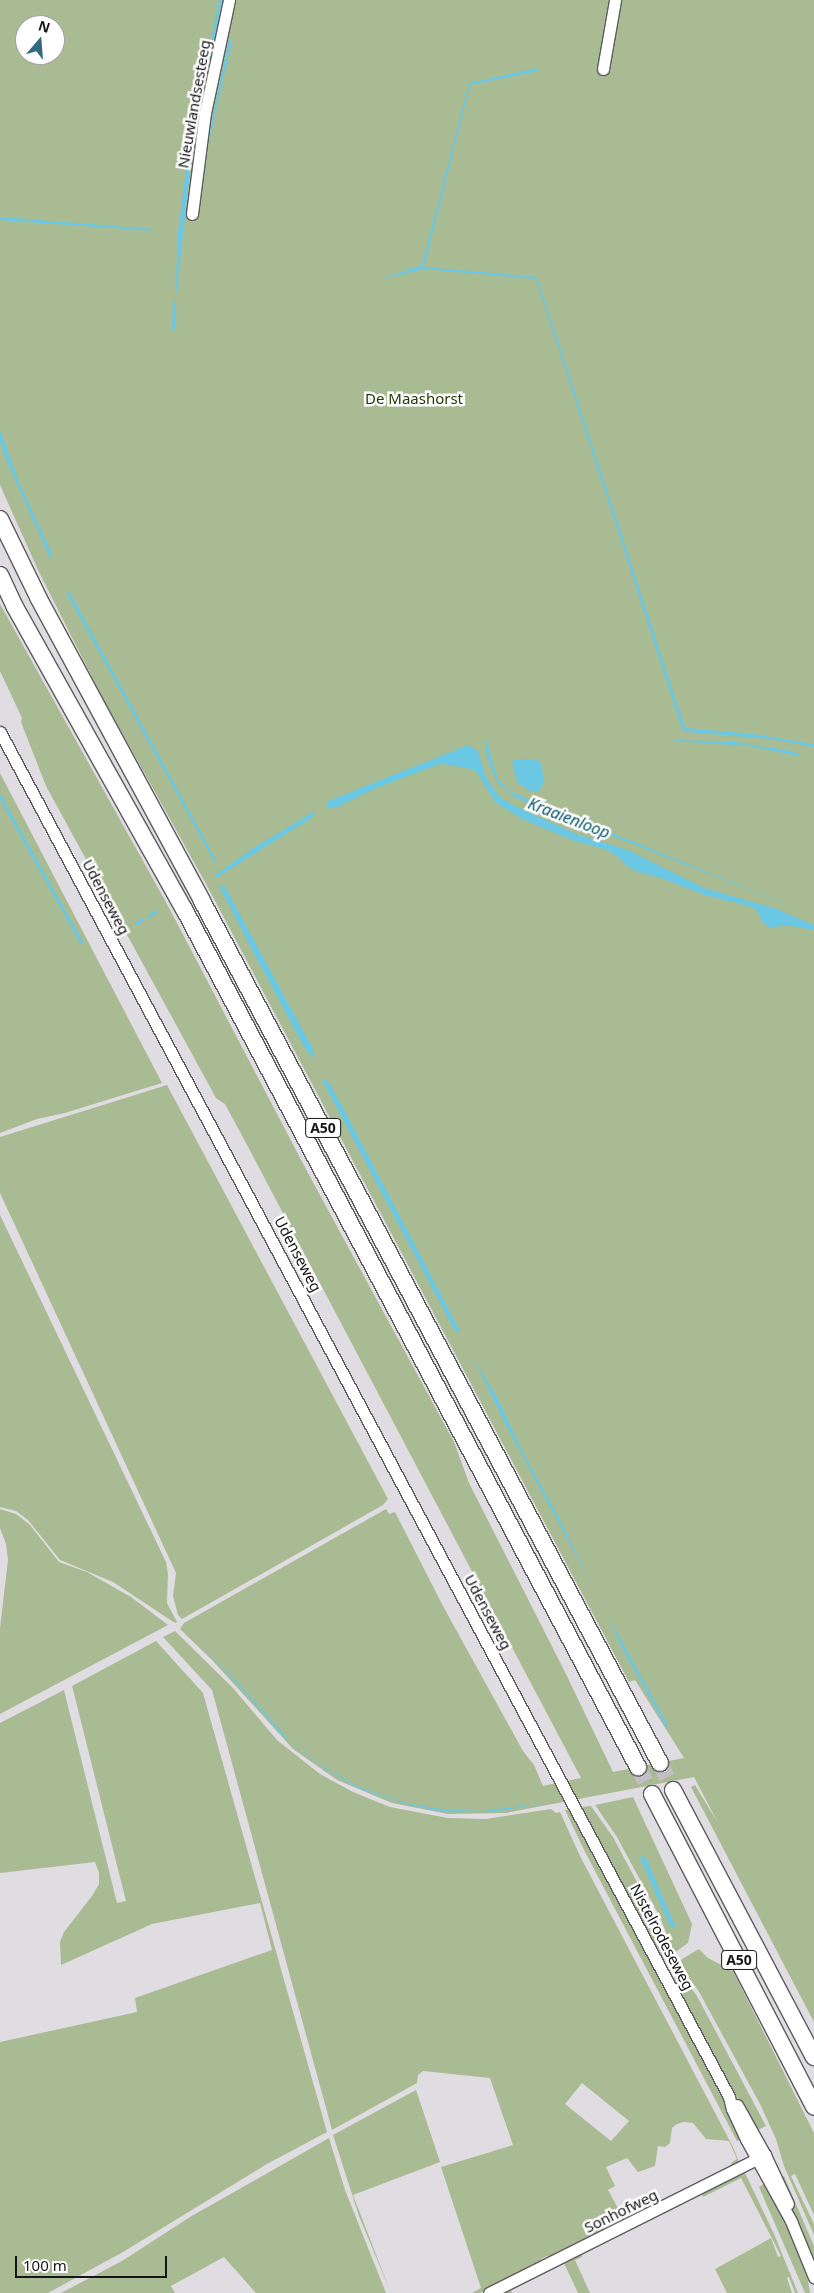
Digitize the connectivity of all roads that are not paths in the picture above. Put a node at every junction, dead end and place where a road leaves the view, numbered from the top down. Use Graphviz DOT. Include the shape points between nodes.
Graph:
graph roads {
  1 [pos="229,0"];
  2 [pos="615,0"];
  3 [pos="602,69"];
  4 [pos="192,214"];
  5 [pos="0,519"];
  6 [pos="0,575"];
  7 [pos="0,732"];
  8 [pos="660,1764"];
  9 [pos="638,1768"];
  10 [pos="673,1790"];
  11 [pos="567,1792"];
  12 [pos="652,1794"];
  13 [pos="814,2056"];
  14 [pos="814,2107"];
  15 [pos="761,2157"];
  16 [pos="814,2277"];
  17 [pos="489,2293"];
  1 -- 4 [label="street, Nieuwlandsesteeg" via="205,112"];
  2 -- 3 [label="street"];
  5 -- 8 [label="highway, A50" via="39,599 212,918"];
  6 -- 9 [label="highway, A50" via="184,909"];
  7 -- 11 [label="street, Udenseweg"];
  10 -- 13 [label="highway, A50"];
  11 -- 15 [label="street, Nistelrodeseweg" via="729,2097 738,2106"];
  12 -- 14 [label="highway, A50"];
  15 -- 16 [label="street, Nistelrodeseweg" via="789,2207 791,2221"];
  15 -- 17 [label="street, Sonhofweg"];
}
